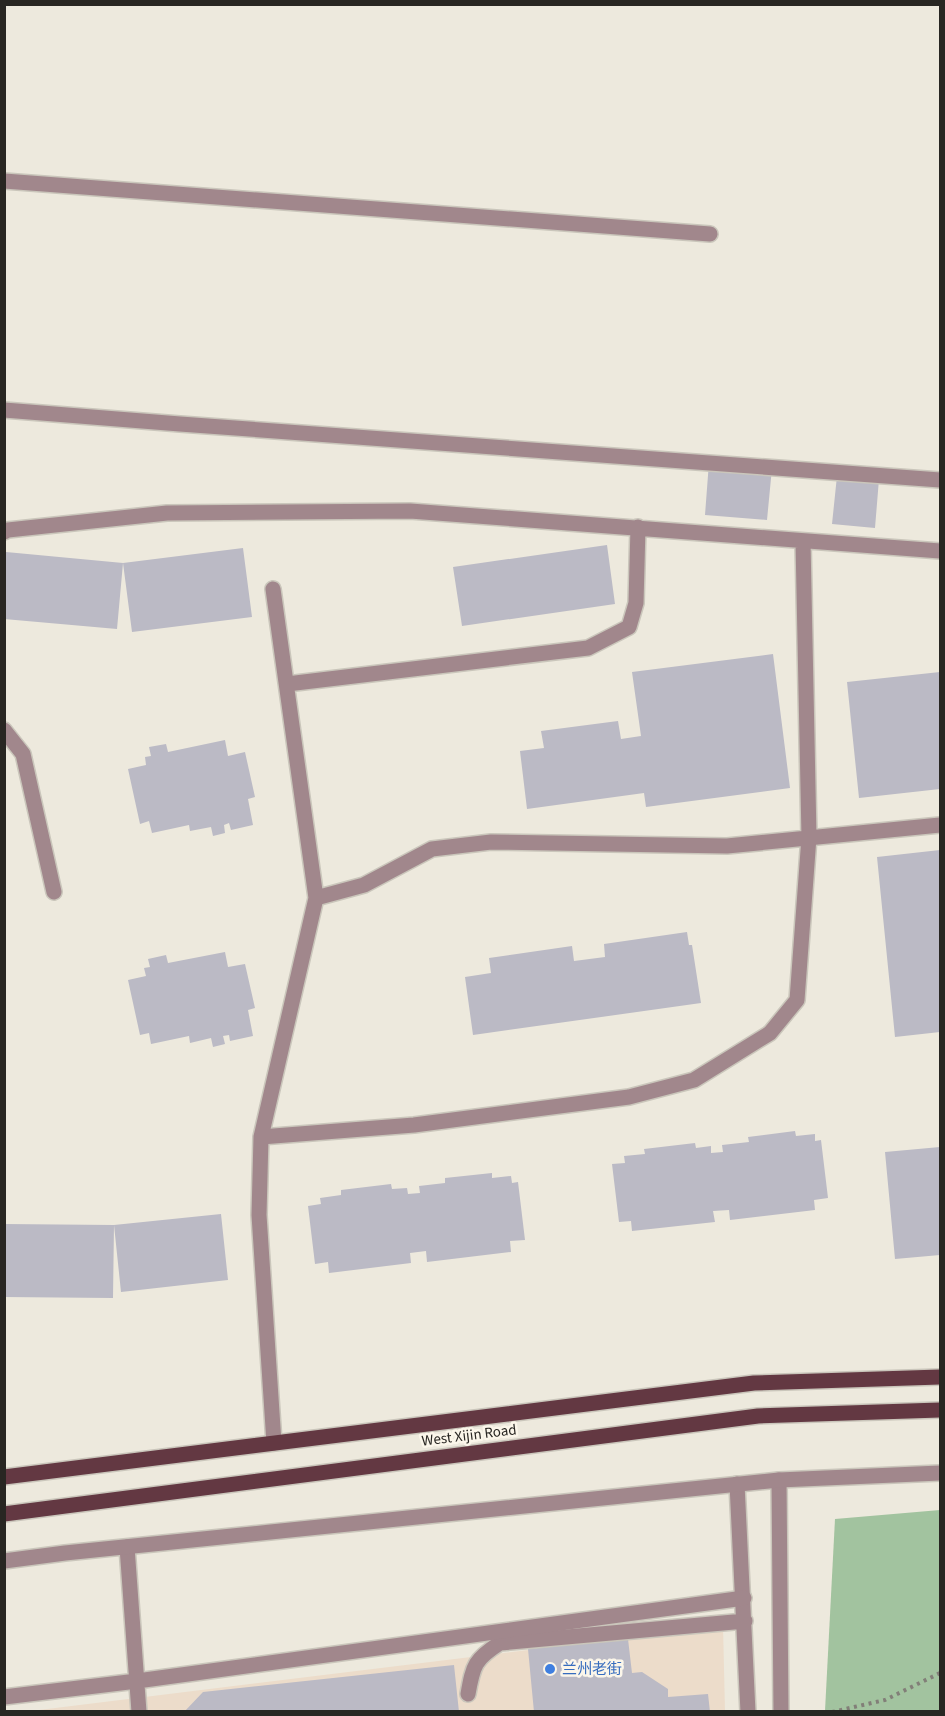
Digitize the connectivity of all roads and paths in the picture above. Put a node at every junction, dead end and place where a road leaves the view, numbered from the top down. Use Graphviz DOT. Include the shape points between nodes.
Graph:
graph roads {
  1 [pos="4,181"];
  2 [pos="710,234"];
  3 [pos="4,410"];
  4 [pos="940,480"];
  5 [pos="638,527"];
  6 [pos="4,532"];
  7 [pos="803,542"];
  8 [pos="940,551"];
  9 [pos="273,589"];
  10 [pos="287,684"];
  11 [pos="4,730"];
  12 [pos="940,825"];
  13 [pos="809,837"];
  14 [pos="54,892"];
  15 [pos="316,898"];
  16 [pos="261,1137"];
  17 [pos="940,1377"];
  18 [pos="940,1410"];
  19 [pos="274,1443"];
  20 [pos="940,1473"];
  21 [pos="4,1477"];
  22 [pos="779,1480"];
  23 [pos="737,1484"];
  24 [pos="4,1514"];
  25 [pos="127,1547"];
  26 [pos="4,1561"];
  27 [pos="744,1598"];
  28 [pos="745,1621"];
  29 [pos="940,1672"];
  30 [pos="137,1681"];
  31 [pos="468,1694"];
  32 [pos="4,1697"];
  33 [pos="140,1712"];
  34 [pos="748,1712"];
  35 [pos="781,1712"];
  36 [pos="832,1712"];
  1 -- 2 [label="street"];
  3 -- 4 [label="street"];
  5 -- 6 [label="street" via="410,511 167,513"];
  5 -- 7 [label="street"];
  5 -- 10 [label="street" via="636,603 629,627 588,648"];
  7 -- 8 [label="street"];
  7 -- 13 [label="street"];
  9 -- 10 [label="street"];
  10 -- 15 [label="street"];
  11 -- 14 [label="street" via="22,754"];
  12 -- 13 [label="street"];
  13 -- 15 [label="street" via="727,846 491,842 432,849 364,885"];
  13 -- 16 [label="street" via="797,1000 770,1033 694,1080 629,1097 584,1103 414,1125"];
  15 -- 16 [label="street"];
  16 -- 19 [label="street" via="259,1215"];
  17 -- 19 [label="main road, West Xijin Road" via="754,1383"];
  18 -- 24 [label="main road, West Xijin Road" via="758,1416"];
  19 -- 21 [label="main road, West Xijin Road"];
  20 -- 22 [label="street"];
  22 -- 23 [label="street"];
  22 -- 35 [label="street"];
  23 -- 25 [label="street"];
  23 -- 27 [label="street"];
  25 -- 26 [label="street"];
  25 -- 30 [label="street"];
  27 -- 28 [label="street"];
  27 -- 30 [label="street"];
  28 -- 31 [label="street" via="500,1643 481,1655 472,1672"];
  28 -- 34 [label="street"];
  29 -- 36 [label="path" via="885,1700"];
  30 -- 32 [label="street"];
  30 -- 33 [label="street"];
}
